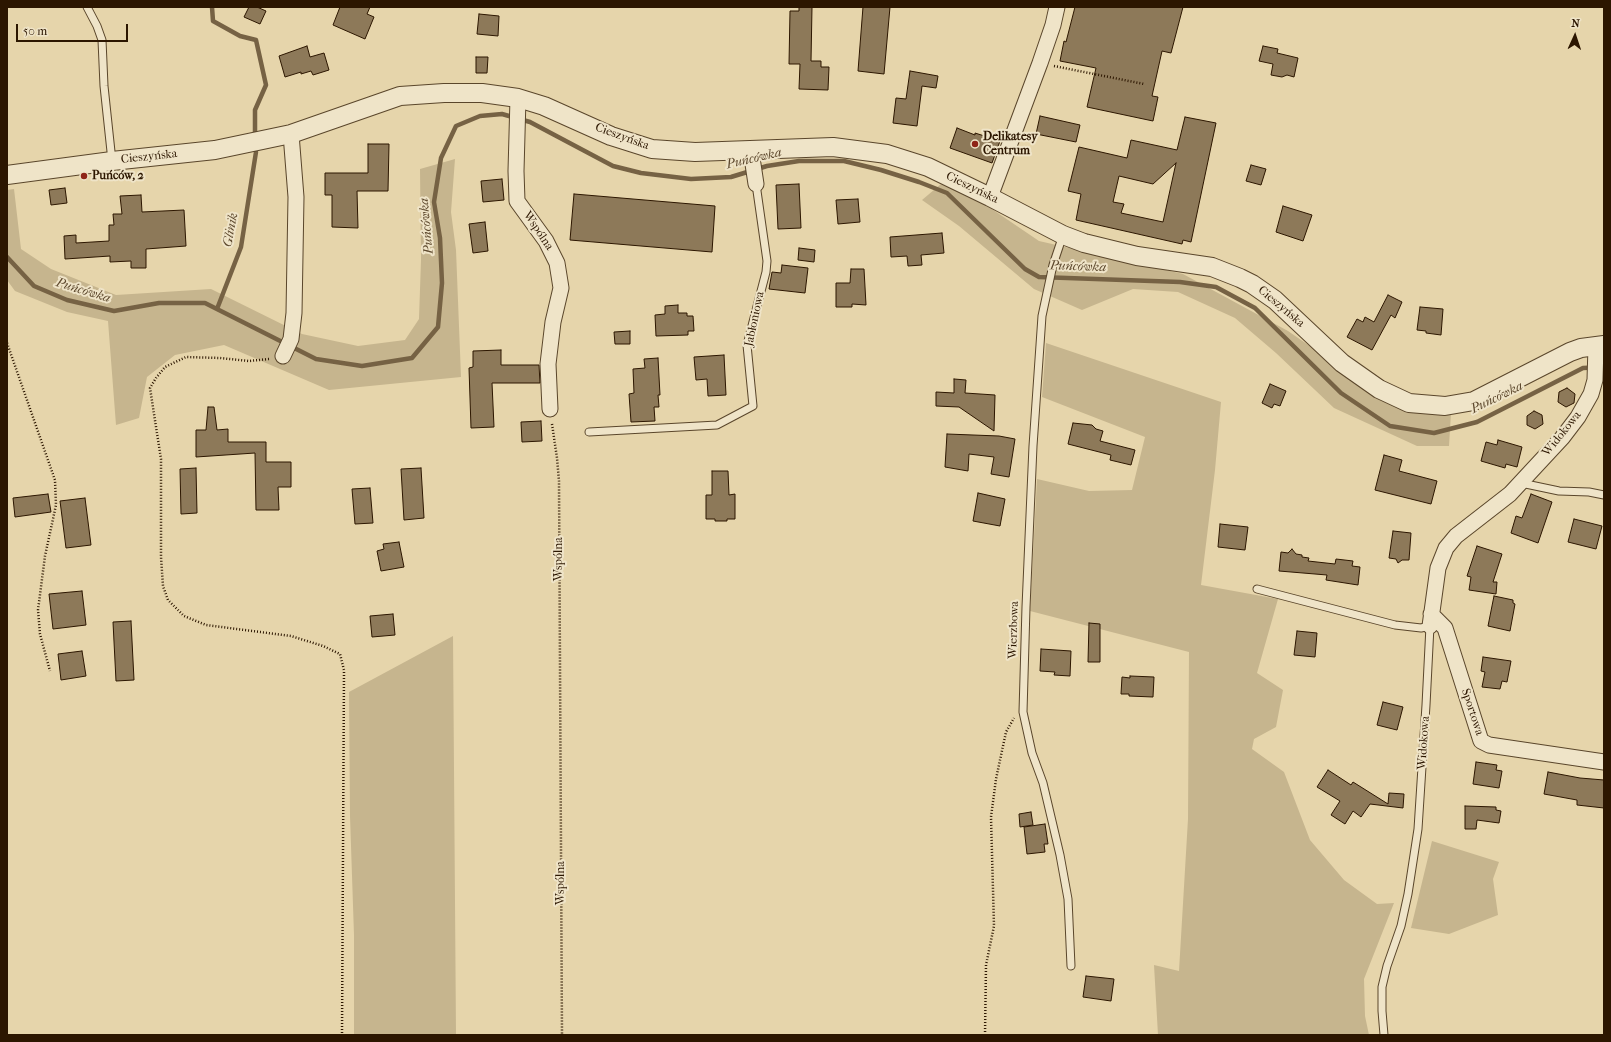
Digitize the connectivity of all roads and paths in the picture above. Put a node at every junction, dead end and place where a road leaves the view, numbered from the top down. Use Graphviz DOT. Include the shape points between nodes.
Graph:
graph roads {
  1 [pos="86,7"];
  2 [pos="1057,7"];
  3 [pos="1040,63"];
  4 [pos="1144,84"];
  5 [pos="518,102"];
  6 [pos="290,134"];
  7 [pos="752,158"];
  8 [pos="112,161"];
  9 [pos="7,175"];
  10 [pos="756,184"];
  11 [pos="990,197"];
  12 [pos="1063,235"];
  13 [pos="7,343"];
  14 [pos="1599,350"];
  15 [pos="283,356"];
  16 [pos="550,409"];
  17 [pos="589,432"];
  18 [pos="1520,483"];
  19 [pos="1604,495"];
  20 [pos="1256,589"];
  21 [pos="1431,620"];
  22 [pos="50,671"];
  23 [pos="1024,700"];
  24 [pos="1604,762"];
  25 [pos="1071,966"];
  26 [pos="342,1035"];
  27 [pos="562,1035"];
  28 [pos="985,1035"];
  29 [pos="1384,1035"];
  1 -- 8 [label="lane" via="102,40"];
  2 -- 3 [label="street"];
  3 -- 4 [label="path"];
  3 -- 11 [label="street"];
  5 -- 6 [label="street, Cieszyńska" via="482,93 400,96"];
  5 -- 7 [label="street, Cieszyńska" via="544,106 611,136 652,149"];
  5 -- 16 [label="street, Wspólna" via="517,201 546,241 557,263 561,288 553,322 548,364"];
  6 -- 8 [label="street, Cieszyńska" via="215,150"];
  6 -- 15 [label="street" via="296,197 294,313 291,339"];
  7 -- 10 [label="street"];
  7 -- 11 [label="street, Cieszyńska" via="796,147 833,147 887,154 937,171"];
  8 -- 9 [label="street, Cieszyńska"];
  10 -- 17 [label="lane, Jabłoniowa" via="767,261 747,345 754,406 717,425"];
  11 -- 12 [label="street, Cieszyńska"];
  12 -- 14 [label="street, Cieszyńska" via="1108,250 1212,267 1240,278 1275,300 1342,363 1379,389 1409,403 1445,406 1474,402 1570,352"];
  12 -- 23 [label="lane, Wierzbowa" via="1053,265 1042,316 1033,446"];
  13 -- 22 [label="path" via="55,480 56,506 45,556 38,610 40,634"];
  14 -- 18 [label="street, Widokowa" via="1591,394 1578,417"];
  15 -- 26 [label="path" via="248,361 186,357 165,367 156,378 150,388 161,459 161,557 168,600 184,616 206,625 291,636 340,654 344,670"];
  16 -- 27 [label="path, Wspólna" via="559,482"];
  18 -- 19 [label="lane" via="1559,491"];
  18 -- 21 [label="street, Widokowa" via="1510,494 1456,536 1446,548 1438,568"];
  20 -- 21 [label="lane" via="1395,625 1420,628"];
  21 -- 24 [label="street, Sportowa" via="1445,628 1481,741 1489,746"];
  21 -- 29 [label="lane, Widokowa" via="1418,828 1404,913 1382,987"];
  23 -- 25 [label="lane, Wierzbowa" via="1023,712 1032,753 1043,783 1068,899"];
  23 -- 28 [label="path" via="1006,732 991,817 994,926 986,964"];
}
